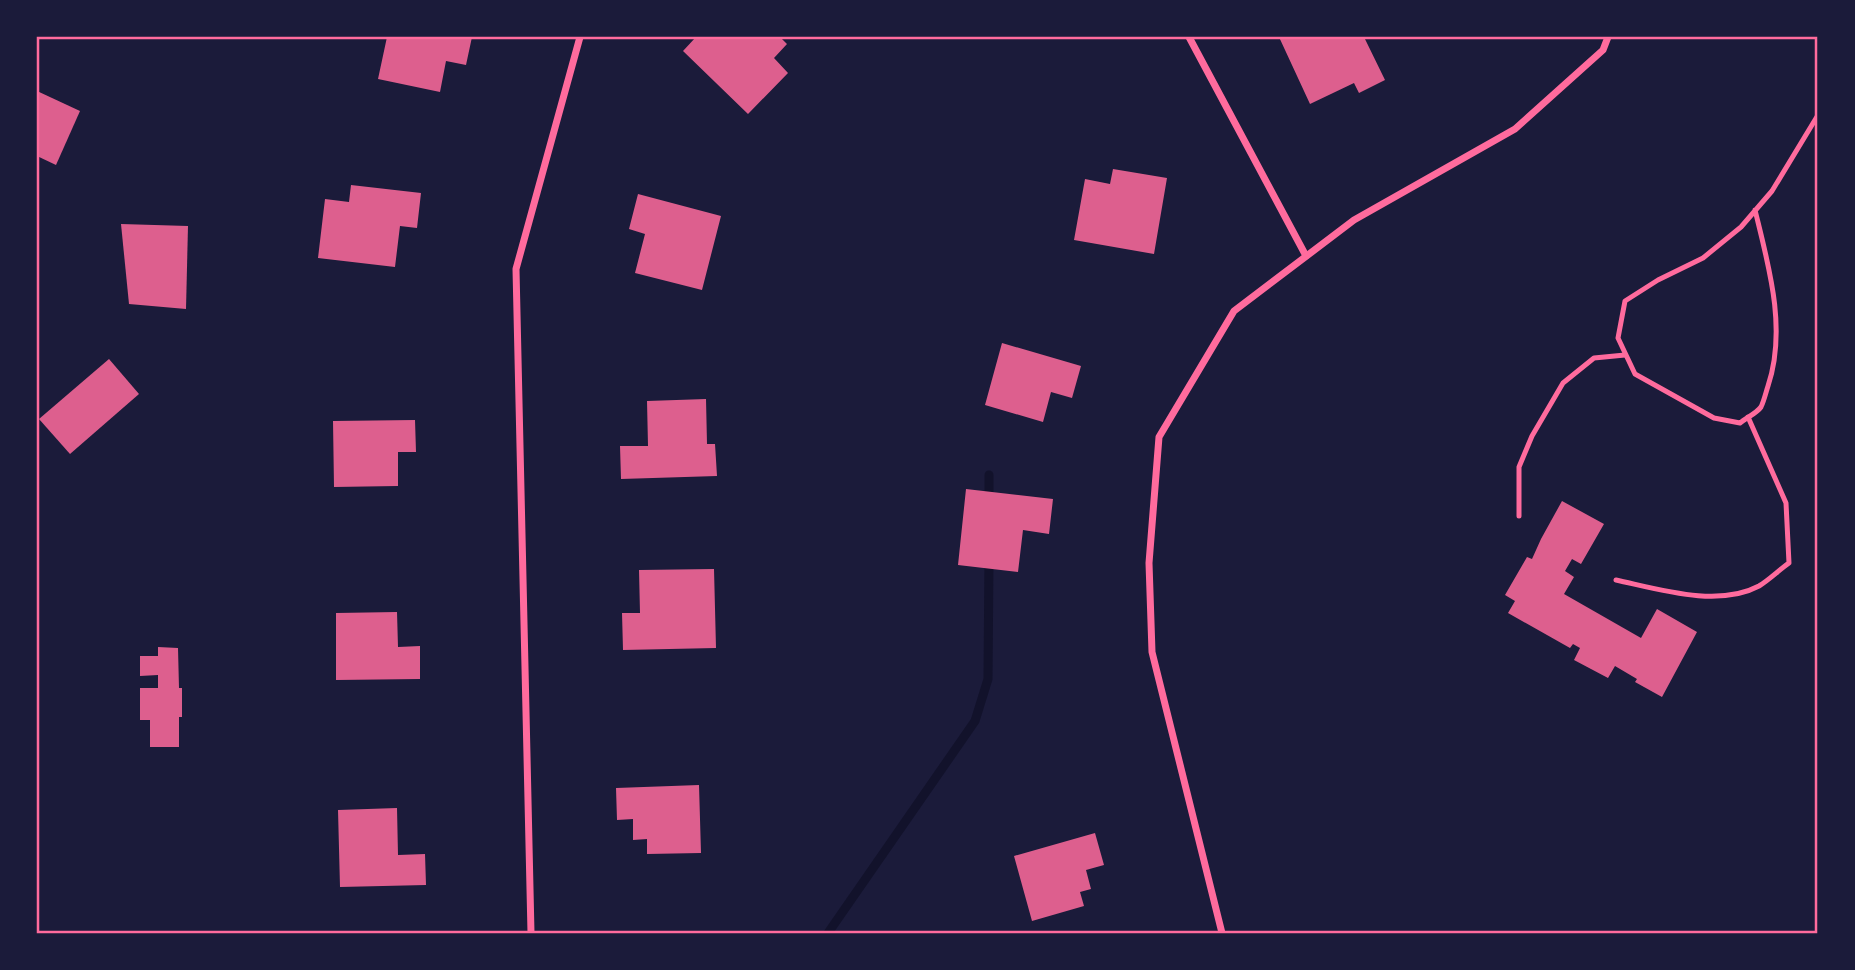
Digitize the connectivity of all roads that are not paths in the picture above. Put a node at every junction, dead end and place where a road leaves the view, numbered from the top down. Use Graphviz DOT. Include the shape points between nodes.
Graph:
graph roads {
  1 [pos="580,37"];
  2 [pos="1189,37"];
  3 [pos="1608,37"];
  4 [pos="1818,115"];
  5 [pos="1755,210"];
  6 [pos="1306,256"];
  7 [pos="1626,355"];
  8 [pos="1748,417"];
  9 [pos="1519,516"];
  10 [pos="1616,580"];
  11 [pos="531,933"];
  12 [pos="1222,933"];
  1 -- 11 [label="street" via="516,269"];
  2 -- 6 [label="street"];
  3 -- 6 [label="street" via="1602,50 1515,129 1354,219"];
  4 -- 5 [label="lane" via="1772,191"];
  5 -- 7 [label="lane" via="1703,258 1625,301 1618,338"];
  5 -- 8 [label="lane" via="1776,316 1771,376 1760,408"];
  6 -- 12 [label="street" via="1234,311 1159,437 1149,563 1152,652"];
  7 -- 8 [label="lane" via="1634,374 1714,418 1740,423"];
  7 -- 9 [label="lane" via="1594,358 1563,383 1519,467"];
  8 -- 10 [label="lane" via="1786,503 1788,562 1758,586 1729,595 1689,596"];
}
